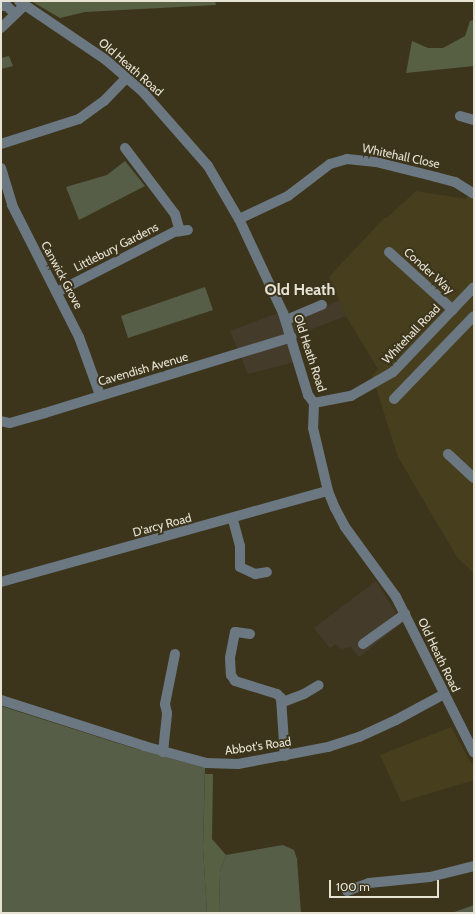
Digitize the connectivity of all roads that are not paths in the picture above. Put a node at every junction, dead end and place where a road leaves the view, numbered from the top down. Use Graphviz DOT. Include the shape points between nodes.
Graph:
graph roads {
  1 [pos="22,3"];
  2 [pos="1,6"];
  3 [pos="15,14"];
  4 [pos="1,28"];
  5 [pos="126,78"];
  6 [pos="460,116"];
  7 [pos="474,120"];
  8 [pos="1,144"];
  9 [pos="125,148"];
  10 [pos="1,168"];
  11 [pos="474,194"];
  12 [pos="239,219"];
  13 [pos="389,252"];
  14 [pos="474,287"];
  15 [pos="57,292"];
  16 [pos="322,305"];
  17 [pos="452,310"];
  18 [pos="474,316"];
  19 [pos="286,320"];
  20 [pos="292,337"];
  21 [pos="100,395"];
  22 [pos="394,398"];
  23 [pos="314,403"];
  24 [pos="1,421"];
  25 [pos="448,454"];
  26 [pos="474,478"];
  27 [pos="328,492"];
  28 [pos="233,520"];
  29 [pos="267,572"];
  30 [pos="1,582"];
  31 [pos="406,614"];
  32 [pos="250,634"];
  33 [pos="362,644"];
  34 [pos="175,654"];
  35 [pos="319,686"];
  36 [pos="444,694"];
  37 [pos="1,700"];
  38 [pos="283,702"];
  39 [pos="163,752"];
  40 [pos="474,753"];
  41 [pos="284,756"];
  42 [pos="474,866"];
  43 [pos="347,891"];
  1 -- 3 [label="street"];
  1 -- 5 [label="street, Old Heath Road" via="106,60"];
  2 -- 3 [label="street" via="7,6"];
  3 -- 4 [label="street"];
  5 -- 8 [label="street" via="104,101 79,119"];
  5 -- 12 [label="street, Old Heath Road" via="178,130 208,166"];
  6 -- 7 [label="street"];
  9 -- 15 [label="street, Littlebury Gardens" via="175,214 184,231 174,232"];
  10 -- 15 [label="street, Canwick Grove" via="12,205"];
  11 -- 12 [label="street, Whitehall Close" via="455,182 424,173 376,162 347,159 330,164 288,196"];
  12 -- 19 [label="street, Old Heath Road"];
  13 -- 17 [label="street, Conder Way"];
  14 -- 17 [label="street, Whitehall Road"];
  15 -- 21 [label="street, Canwick Grove" via="79,337"];
  16 -- 19 [label="street"];
  17 -- 23 [label="street, Whitehall Road" via="393,372 351,396"];
  18 -- 22 [label="street"];
  19 -- 20 [label="street, Old Heath Road"];
  20 -- 21 [label="street, Cavendish Avenue"];
  20 -- 23 [label="street, Old Heath Road" via="308,395"];
  21 -- 24 [label="street, Cavendish Avenue" via="17,421"];
  23 -- 27 [label="street, Old Heath Road" via="313,428"];
  25 -- 26 [label="street"];
  27 -- 28 [label="street, D'arcy Road"];
  27 -- 31 [label="street, Old Heath Road" via="345,527 383,577"];
  28 -- 29 [label="street" via="240,546 240,567 256,579"];
  28 -- 30 [label="street, D'arcy Road"];
  31 -- 33 [label="street"];
  31 -- 36 [label="street, Old Heath Road"];
  32 -- 38 [label="street" via="230,631 229,668 235,681 277,694"];
  34 -- 39 [label="street" via="165,704 167,712"];
  35 -- 38 [label="street"];
  36 -- 40 [label="street, Old Heath Road"];
  36 -- 41 [label="street, Abbot's Road" via="359,737"];
  37 -- 39 [label="street, Abbot's Road"];
  38 -- 41 [label="street"];
  39 -- 41 [label="street, Abbot's Road" via="218,764 238,764"];
  42 -- 43 [label="street" via="437,876 369,883"];
}
